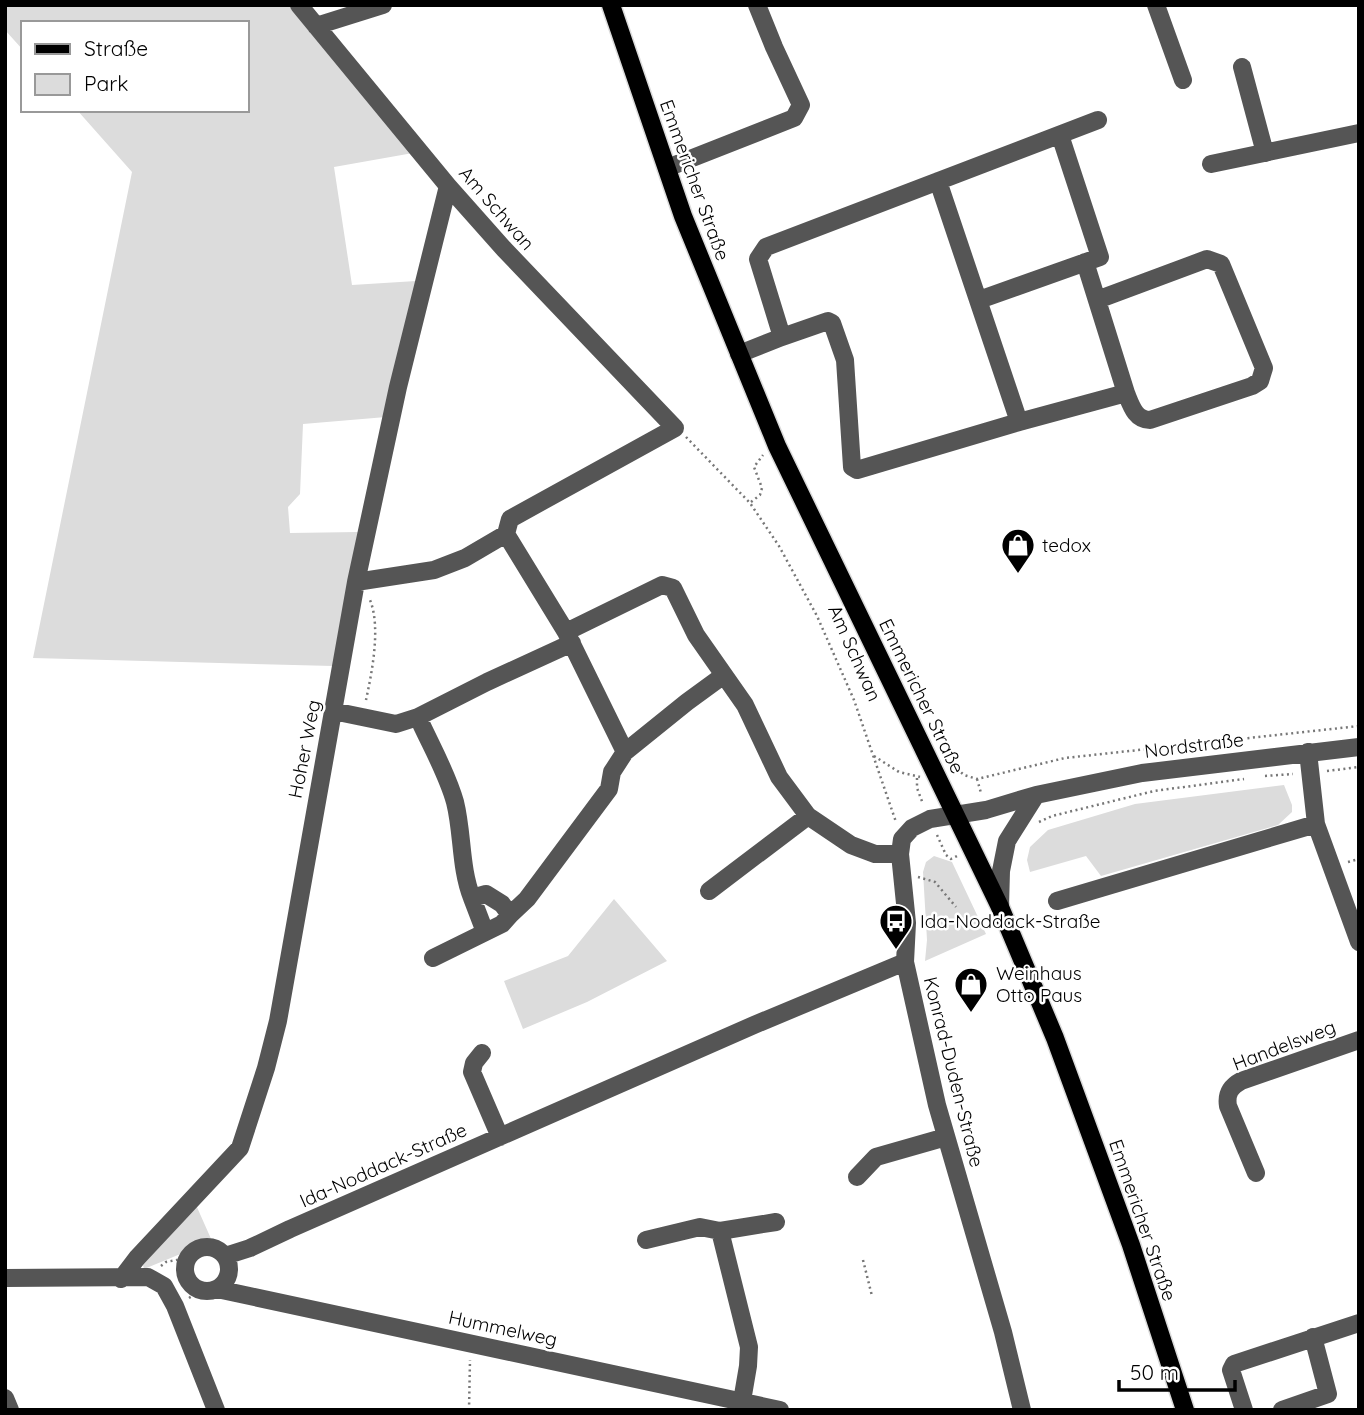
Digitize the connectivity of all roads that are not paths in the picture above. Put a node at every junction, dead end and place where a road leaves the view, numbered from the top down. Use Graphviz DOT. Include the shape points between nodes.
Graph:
graph roads {
  1 [pos="299,5"];
  2 [pos="383,5"];
  3 [pos="611,5"];
  4 [pos="757,5"];
  5 [pos="1156,5"];
  6 [pos="316,26"];
  7 [pos="1242,67"];
  8 [pos="1183,80"];
  9 [pos="1098,120"];
  10 [pos="1359,133"];
  11 [pos="1060,135"];
  12 [pos="1265,153"];
  13 [pos="1211,164"];
  14 [pos="667,167"];
  15 [pos="938,181"];
  16 [pos="448,186"];
  17 [pos="1085,262"];
  18 [pos="979,300"];
  19 [pos="1097,300"];
  20 [pos="782,337"];
  21 [pos="739,355"];
  22 [pos="1126,393"];
  23 [pos="1019,422"];
  24 [pos="506,534"];
  25 [pos="360,581"];
  26 [pos="569,637"];
  27 [pos="724,675"];
  28 [pos="333,711"];
  29 [pos="418,716"];
  30 [pos="1359,747"];
  31 [pos="625,752"];
  32 [pos="1308,752"];
  33 [pos="1036,795"];
  34 [pos="955,813"];
  35 [pos="808,816"];
  36 [pos="1316,824"];
  37 [pos="901,855"];
  38 [pos="469,890"];
  39 [pos="709,891"];
  40 [pos="1058,901"];
  41 [pos="1000,906"];
  42 [pos="510,915"];
  43 [pos="485,932"];
  44 [pos="1359,941"];
  45 [pos="433,958"];
  46 [pos="905,962"];
  47 [pos="1359,1040"];
  48 [pos="482,1053"];
  49 [pos="500,1137"];
  50 [pos="946,1137"];
  51 [pos="1256,1173"];
  52 [pos="857,1177"];
  53 [pos="776,1222"];
  54 [pos="720,1231"];
  55 [pos="646,1240"];
  56 [pos="225,1256"];
  57 [pos="5,1278"];
  58 [pos="121,1279"];
  59 [pos="217,1289"];
  60 [pos="1359,1323"];
  61 [pos="1306,1339"];
  62 [pos="5,1398"];
  63 [pos="742,1401"];
  64 [pos="10,1410"];
  65 [pos="216,1410"];
  66 [pos="780,1410"];
  67 [pos="1021,1410"];
  68 [pos="1185,1410"];
  69 [pos="1244,1410"];
  70 [pos="1282,1410"];
  1 -- 6 [label="street, Am Schwan"];
  2 -- 6 [label="street"];
  3 -- 14 [label="main road, Emmericher Straße"];
  4 -- 14 [label="street" via="801,105 799,111 794,118"];
  5 -- 8 [label="street"];
  6 -- 16 [label="street, Am Schwan"];
  7 -- 12 [label="street"];
  9 -- 11 [label="street"];
  10 -- 12 [label="street"];
  11 -- 15 [label="street"];
  11 -- 17 [label="street" via="1100,257"];
  12 -- 13 [label="street"];
  14 -- 21 [label="main road, Emmericher Straße"];
  15 -- 18 [label="street"];
  15 -- 20 [label="street" via="761,252 758,259"];
  16 -- 24 [label="street, Am Schwan" via="551,301 680,432 510,519"];
  16 -- 25 [label="street, Hoher Weg" via="398,387"];
  17 -- 18 [label="street"];
  17 -- 19 [label="street"];
  18 -- 23 [label="street"];
  19 -- 22 [label="street"];
  19 -- 22 [label="street" via="1213,260 1221,264 1264,368 1252,386 1150,420 1138,415"];
  20 -- 21 [label="street"];
  20 -- 23 [label="street" via="832,323 845,360 852,467 857,470"];
  21 -- 34 [label="main road, Emmericher Straße" via="777,446"];
  22 -- 23 [label="street"];
  24 -- 25 [label="street" via="434,570"];
  24 -- 26 [label="street"];
  25 -- 28 [label="street, Hoher Weg"];
  26 -- 27 [label="street" via="662,585 673,588 695,635"];
  26 -- 29 [label="street"];
  26 -- 31 [label="street"];
  27 -- 31 [label="street"];
  27 -- 35 [label="street" via="745,705 779,777"];
  28 -- 29 [label="street" via="396,724"];
  28 -- 58 [label="street, Hoher Weg" via="278,1021 240,1148"];
  29 -- 38 [label="street" via="454,801"];
  30 -- 32 [label="street, Nordstraße"];
  31 -- 42 [label="street" via="612,772 609,789"];
  32 -- 33 [label="street, Nordstraße" via="1142,773"];
  32 -- 36 [label="street"];
  33 -- 34 [label="street, Nordstraße" via="986,810"];
  33 -- 41 [label="street" via="1007,841"];
  34 -- 37 [label="street" via="912,828"];
  34 -- 41 [label="main road, Emmericher Straße"];
  35 -- 37 [label="street" via="851,845 875,854"];
  35 -- 39 [label="street"];
  36 -- 40 [label="street"];
  36 -- 44 [label="street"];
  37 -- 46 [label="street, Konrad-Duden-Straße"];
  38 -- 42 [label="street" via="486,894"];
  38 -- 43 [label="street"];
  41 -- 68 [label="main road, Emmericher Straße" via="1070,1078"];
  42 -- 43 [label="street"];
  43 -- 45 [label="street"];
  46 -- 49 [label="street, Ida-Noddack-Straße"];
  46 -- 50 [label="street, Konrad-Duden-Straße"];
  47 -- 51 [label="street, Handelsweg" via="1232,1086 1228,1106"];
  48 -- 49 [label="street" via="472,1072"];
  49 -- 56 [label="street, Ida-Noddack-Straße"];
  50 -- 52 [label="street" via="876,1157"];
  50 -- 67 [label="street, Konrad-Duden-Straße"];
  53 -- 54 [label="street"];
  54 -- 55 [label="street" via="700,1227"];
  54 -- 63 [label="street" via="749,1347"];
  56 -- 59 [label="street" via="230,1268 227,1280"];
  56 -- 59 [label="street, Ida-Noddack-Straße" via="213,1247 199,1248 187,1258 185,1268 192,1286"];
  57 -- 58 [label="street"];
  58 -- 65 [label="street" via="148,1277 164,1286"];
  59 -- 63 [label="street, Hummelweg"];
  60 -- 61 [label="street"];
  61 -- 69 [label="street" via="1234,1364 1231,1370"];
  61 -- 70 [label="street" via="1328,1394"];
  62 -- 64 [label="street"];
  63 -- 66 [label="street, Hummelweg"];
}
